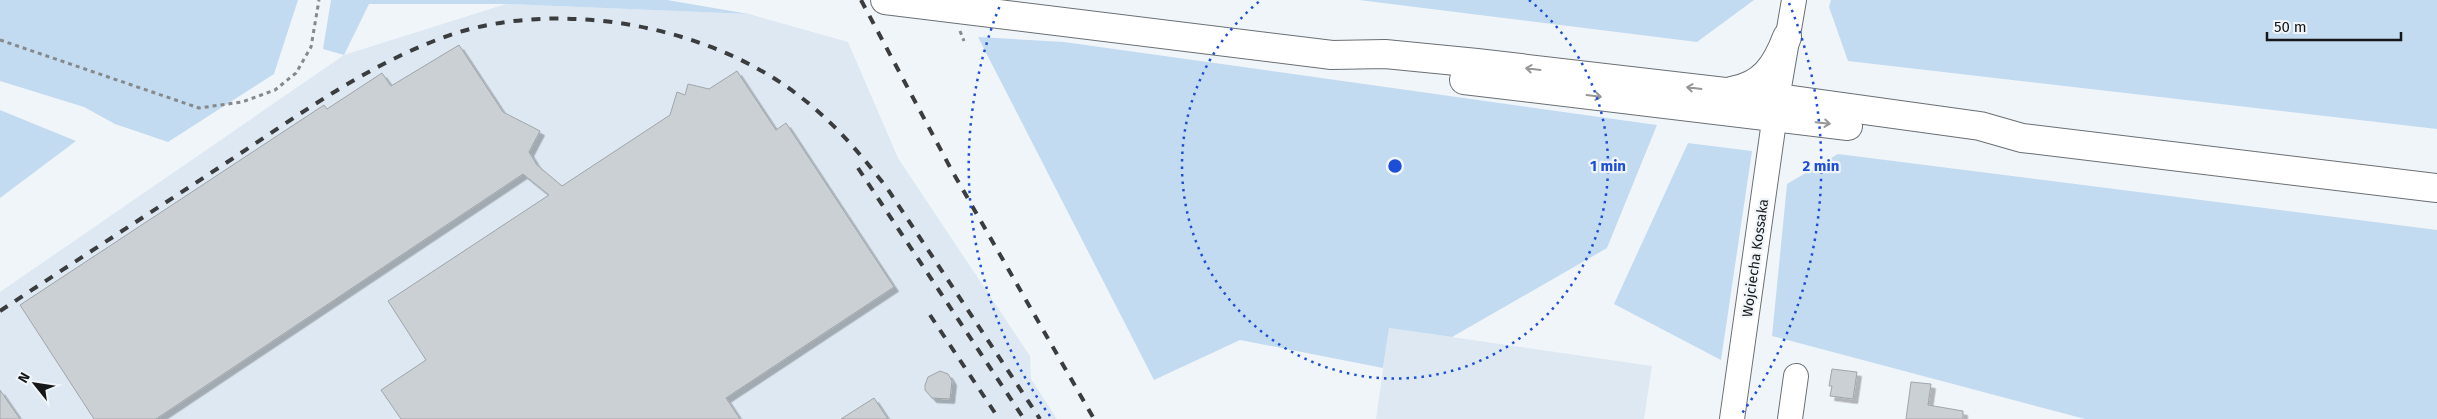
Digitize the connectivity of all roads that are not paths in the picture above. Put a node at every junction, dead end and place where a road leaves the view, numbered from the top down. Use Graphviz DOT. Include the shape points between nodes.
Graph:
graph roads {
  1 [pos="885,0"];
  2 [pos="1794,0"];
  3 [pos="1786,46"];
  4 [pos="1332,54"];
  5 [pos="1725,92"];
  6 [pos="1813,103"];
  7 [pos="1776,108"];
  8 [pos="2022,138"];
  9 [pos="2437,188"];
  10 [pos="1796,376"];
  11 [pos="1732,419"];
  12 [pos="1790,419"];
  1 -- 4 [label="highway"];
  2 -- 3 [label="street, Wojciecha Kossaka"];
  3 -- 5 [label="highway" via="1763,79"];
  3 -- 6 [label="highway" via="1784,67 1790,85 1797,94"];
  3 -- 7 [label="street, Wojciecha Kossaka"];
  5 -- 4 [label="highway, one-way" via="1477,62 1385,54"];
  4 -- 7 [label="highway, one-way" via="1381,68"];
  5 -- 7 [label="highway"];
  6 -- 7 [label="highway"];
  6 -- 8 [label="highway" via="1980,126"];
  7 -- 8 [label="highway, one-way" via="1977,139"];
  7 -- 11 [label="street, Wojciecha Kossaka"];
  8 -- 9 [label="highway"];
  10 -- 12 [label="street"];
}
